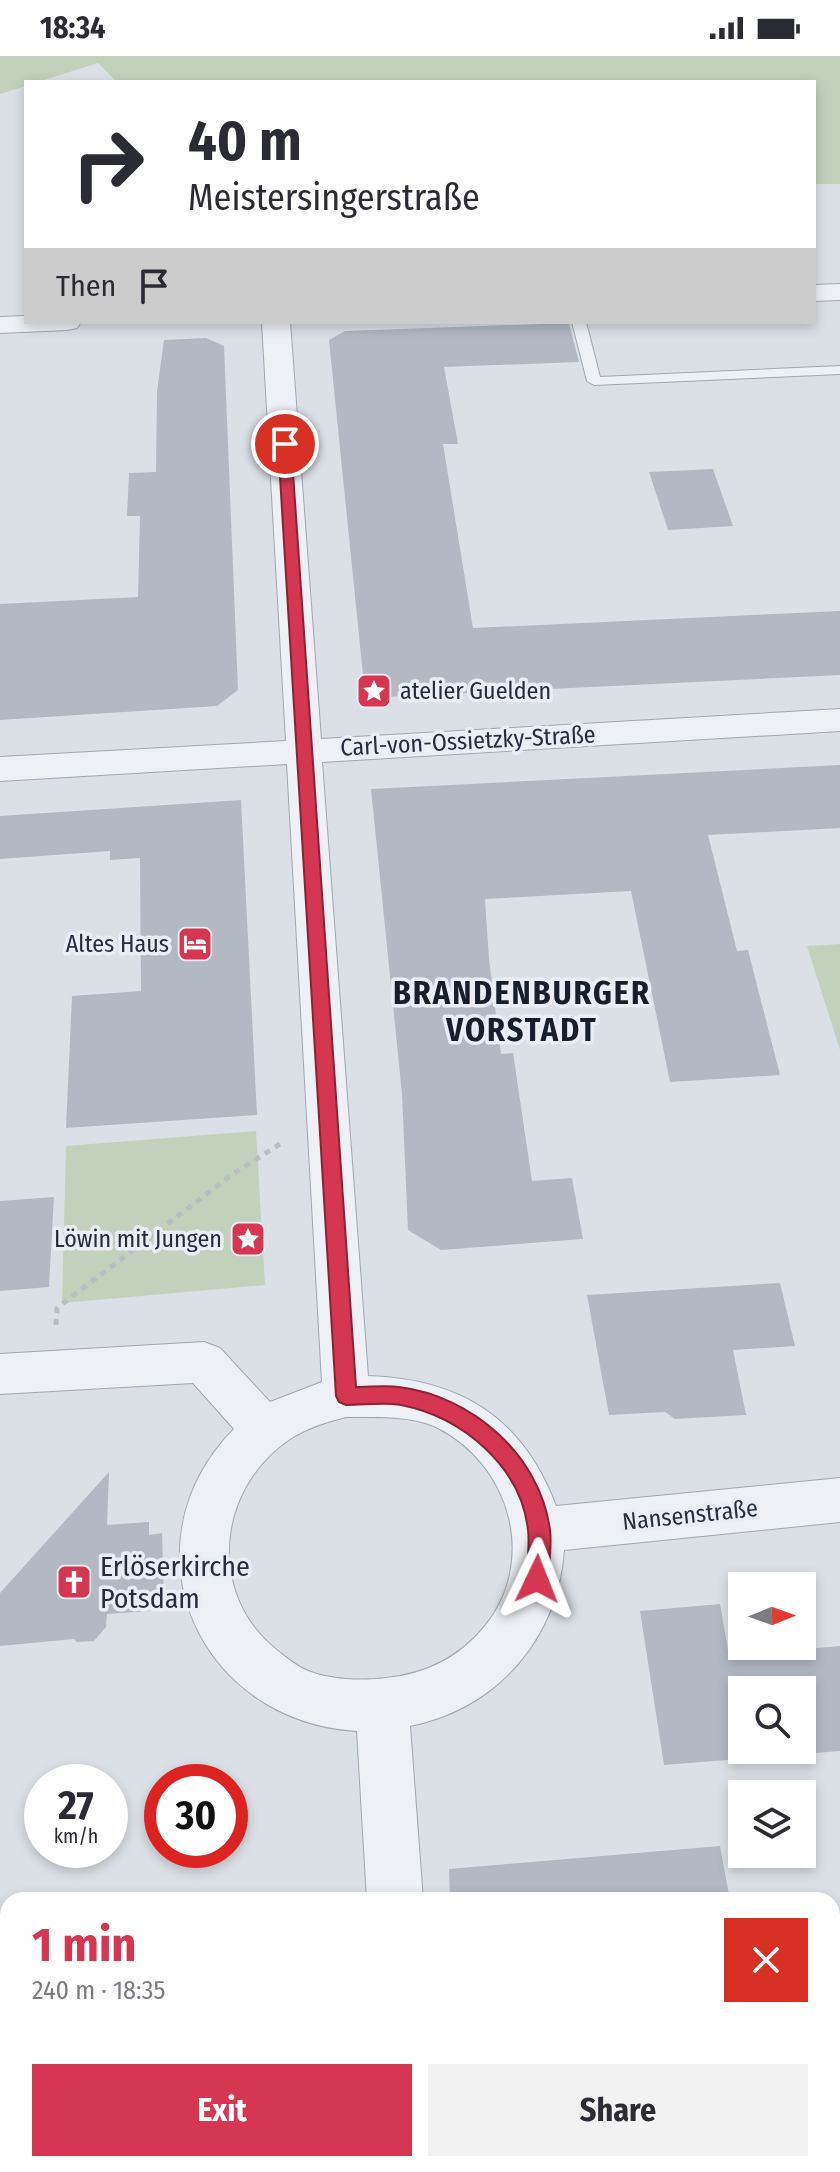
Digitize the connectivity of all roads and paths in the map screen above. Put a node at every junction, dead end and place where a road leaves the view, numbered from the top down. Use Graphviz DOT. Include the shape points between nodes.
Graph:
graph roads {
  1 [pos="840,292"];
  2 [pos="816,293"];
  3 [pos="24,324"];
  4 [pos="276,324"];
  5 [pos="580,324"];
  6 [pos="0,325"];
  7 [pos="840,370"];
  8 [pos="840,720"];
  9 [pos="305,749"];
  10 [pos="0,769"];
  11 [pos="329,1113"];
  12 [pos="54,1370"];
  13 [pos="0,1374"];
  14 [pos="346,1396"];
  15 [pos="265,1430"];
  16 [pos="840,1500"];
  17 [pos="539,1530"];
  18 [pos="382,1707"];
  19 [pos="394,1892"];
  1 -- 2 [label="street"];
  3 -- 6 [label="street"];
  4 -- 9 [label="street"];
  5 -- 7 [label="lane" via="594,381"];
  8 -- 9 [label="street, Carl-von-Ossietzky-Straße"];
  9 -- 10 [label="street, Carl-von-Ossietzky-Straße"];
  9 -- 11 [label="street"];
  11 -- 12 [label="path" via="233,1174 57,1308"];
  11 -- 14 [label="street"];
  12 -- 13 [label="street"];
  12 -- 15 [label="street" via="204,1362"];
  14 -- 15 [label="street" via="304,1408"];
  14 -- 17 [label="street" via="400,1396 450,1411 493,1440 524,1481"];
  15 -- 18 [label="street" via="231,1465 209,1508 201,1556 211,1604 236,1648 276,1682 326,1703"];
  16 -- 17 [label="street, Nansenstraße"];
  17 -- 18 [label="street" via="537,1579 519,1626 483,1666 436,1695"];
  18 -- 19 [label="street"];
}
